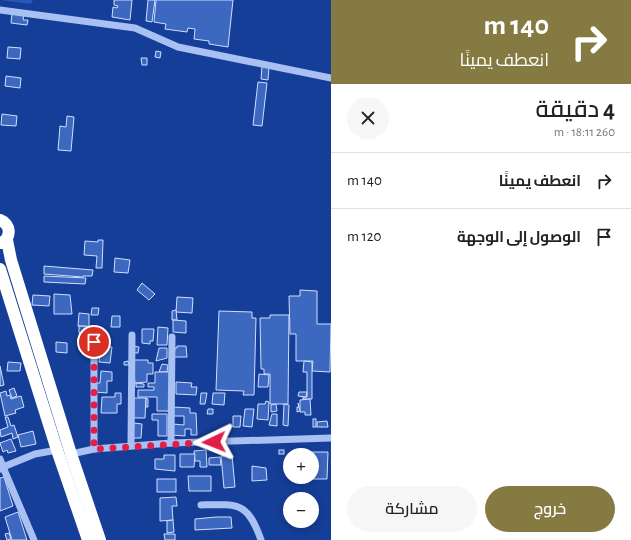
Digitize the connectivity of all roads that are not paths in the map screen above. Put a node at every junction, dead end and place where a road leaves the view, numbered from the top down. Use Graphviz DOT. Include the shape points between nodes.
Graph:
graph roads {
  1 [pos="0,10"];
  2 [pos="331,78"];
  3 [pos="0,220"];
  4 [pos="3,242"];
  5 [pos="0,269"];
  6 [pos="132,335"];
  7 [pos="172,337"];
  8 [pos="94,342"];
  9 [pos="331,438"];
  10 [pos="171,443"];
  11 [pos="131,446"];
  12 [pos="94,449"];
  13 [pos="57,450"];
  14 [pos="70,454"];
  15 [pos="0,459"];
  16 [pos="2,468"];
  17 [pos="201,505"];
  18 [pos="34,540"];
  19 [pos="88,540"];
  20 [pos="100,540"];
  21 [pos="261,540"];
  1 -- 2 [label="street" via="135,28 178,47"];
  3 -- 4 [label="highway" via="9,228 9,234"];
  4 -- 14 [label="highway" via="11,260"];
  5 -- 13 [label="highway"];
  6 -- 11 [label="street"];
  7 -- 10 [label="street"];
  8 -- 12 [label="street"];
  9 -- 10 [label="street"];
  10 -- 11 [label="street"];
  11 -- 12 [label="street"];
  12 -- 14 [label="street"];
  13 -- 16 [label="street" via="35,454"];
  13 -- 19 [label="highway"];
  14 -- 20 [label="highway"];
  15 -- 16 [label="street"];
  16 -- 18 [label="street"];
  17 -- 21 [label="street" via="236,506 249,513"];
}
